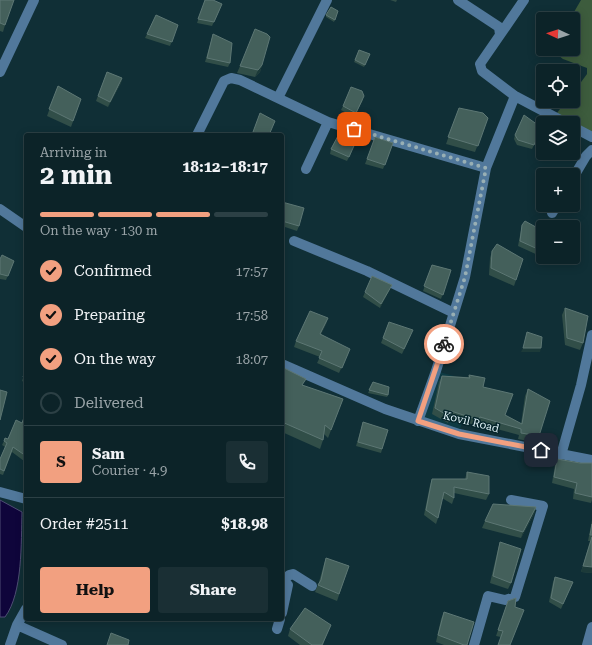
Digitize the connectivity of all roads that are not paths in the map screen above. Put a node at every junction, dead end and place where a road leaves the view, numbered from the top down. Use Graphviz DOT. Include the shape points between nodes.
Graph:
graph roads {
  1 [pos="34,0"];
  2 [pos="326,0"];
  3 [pos="458,0"];
  4 [pos="524,0"];
  5 [pos="500,35"];
  6 [pos="0,72"];
  7 [pos="515,96"];
  8 [pos="278,98"];
  9 [pos="553,116"];
  10 [pos="328,122"];
  11 [pos="580,131"];
  12 [pos="198,133"];
  13 [pos="592,137"];
  14 [pos="592,150"];
  15 [pos="486,168"];
  16 [pos="579,168"];
  17 [pos="306,169"];
  18 [pos="0,209"];
  19 [pos="24,225"];
  20 [pos="294,241"];
  21 [pos="454,313"];
  22 [pos="592,335"];
  23 [pos="284,365"];
  24 [pos="418,421"];
  25 [pos="561,455"];
  26 [pos="592,460"];
  27 [pos="0,492"];
  28 [pos="24,499"];
  29 [pos="512,500"];
  30 [pos="284,579"];
  31 [pos="284,581"];
  32 [pos="312,586"];
  33 [pos="284,605"];
  34 [pos="24,613"];
  35 [pos="17,625"];
  36 [pos="592,627"];
  37 [pos="10,645"];
  38 [pos="62,645"];
  39 [pos="474,645"];
  40 [pos="587,645"];
  1 -- 6 [label="street"];
  2 -- 8 [label="street"];
  3 -- 5 [label="street" via="499,27"];
  4 -- 5 [label="street"];
  5 -- 7 [label="street" via="480,64 482,72"];
  7 -- 9 [label="street"];
  7 -- 15 [label="street"];
  8 -- 10 [label="street"];
  8 -- 12 [label="street" via="231,78 224,82"];
  10 -- 15 [label="street"];
  10 -- 17 [label="street"];
  11 -- 13 [label="street"];
  14 -- 16 [label="street"];
  15 -- 21 [label="street" via="465,277"];
  18 -- 19 [label="street"];
  20 -- 21 [label="street" via="367,271"];
  21 -- 24 [label="street"];
  22 -- 25 [label="street"];
  23 -- 24 [label="street, Kovil Road"];
  24 -- 25 [label="street, Kovil Road" via="459,434"];
  25 -- 26 [label="street, Kovil Road"];
  27 -- 28 [label="street"];
  29 -- 39 [label="street" via="544,506 515,598 505,600 488,596"];
  30 -- 32 [label="street" via="293,574"];
  31 -- 33 [label="street" via="288,585"];
  34 -- 35 [label="street"];
  35 -- 37 [label="street"];
  35 -- 38 [label="street"];
  36 -- 40 [label="street"];
}
